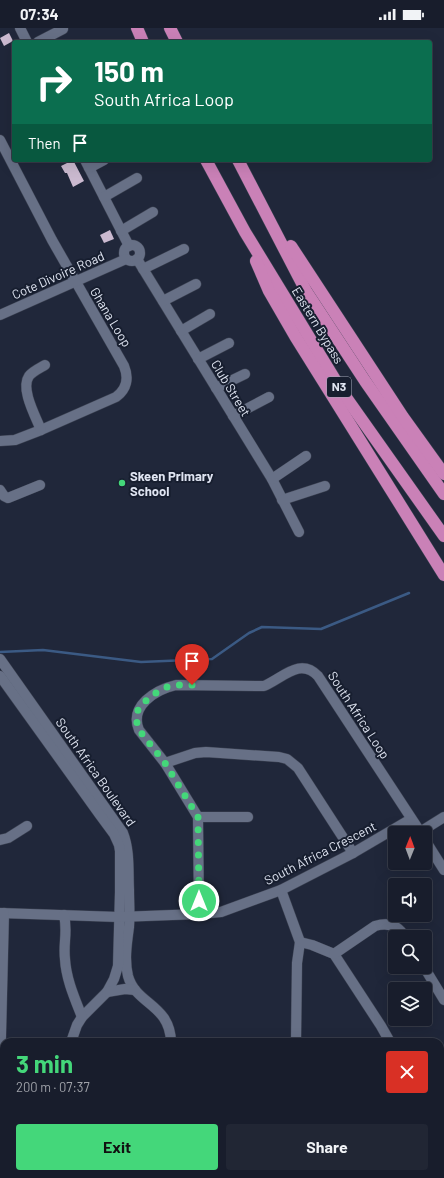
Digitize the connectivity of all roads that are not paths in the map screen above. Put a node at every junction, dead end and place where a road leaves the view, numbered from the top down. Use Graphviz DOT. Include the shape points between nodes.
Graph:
graph roads {
  1 [pos="20,28"];
  2 [pos="136,28"];
  3 [pos="170,28"];
  4 [pos="63,29"];
  5 [pos="26,40"];
  6 [pos="42,40"];
  7 [pos="142,40"];
  8 [pos="176,40"];
  9 [pos="0,140"];
  10 [pos="207,162"];
  11 [pos="239,162"];
  12 [pos="87,164"];
  13 [pos="137,178"];
  14 [pos="255,191"];
  15 [pos="104,197"];
  16 [pos="153,212"];
  17 [pos="121,231"];
  18 [pos="245,232"];
  19 [pos="129,246"];
  20 [pos="184,249"];
  21 [pos="126,259"];
  22 [pos="137,259"];
  23 [pos="143,269"];
  24 [pos="75,282"];
  25 [pos="196,284"];
  26 [pos="163,302"];
  27 [pos="210,314"];
  28 [pos="0,315"];
  29 [pos="181,331"];
  30 [pos="229,342"];
  31 [pos="198,359"];
  32 [pos="45,366"];
  33 [pos="245,374"];
  34 [pos="216,388"];
  35 [pos="269,397"];
  36 [pos="233,416"];
  37 [pos="41,430"];
  38 [pos="0,441"];
  39 [pos="306,456"];
  40 [pos="444,474"];
  41 [pos="272,479"];
  42 [pos="40,485"];
  43 [pos="325,486"];
  44 [pos="1,492"];
  45 [pos="444,494"];
  46 [pos="282,500"];
  47 [pos="299,532"];
  48 [pos="444,536"];
  49 [pos="444,575"];
  50 [pos="0,659"];
  51 [pos="5,677"];
  52 [pos="165,763"];
  53 [pos="198,817"];
  54 [pos="248,817"];
  55 [pos="444,817"];
  56 [pos="411,819"];
  57 [pos="27,826"];
  58 [pos="416,826"];
  59 [pos="432,827"];
  60 [pos="0,840"];
  61 [pos="432,850"];
  62 [pos="353,853"];
  63 [pos="444,869"];
  64 [pos="281,890"];
  65 [pos="2,913"];
  66 [pos="199,914"];
  67 [pos="64,915"];
  68 [pos="124,917"];
  69 [pos="400,930"];
  70 [pos="300,942"];
  71 [pos="334,954"];
  72 [pos="428,974"];
  73 [pos="135,990"];
  74 [pos="107,992"];
  75 [pos="444,1000"];
  76 [pos="82,1017"];
  77 [pos="0,1038"];
  78 [pos="72,1038"];
  79 [pos="171,1038"];
  80 [pos="296,1038"];
  81 [pos="388,1038"];
  1 -- 5 [label="street"];
  2 -- 7 [label="highway"];
  3 -- 8 [label="highway"];
  4 -- 6 [label="street"];
  9 -- 24 [label="street, Ghana Loop"];
  10 -- 18 [label="highway, Eastern Bypass / N3"];
  11 -- 14 [label="highway, Eastern Bypass / N3"];
  12 -- 15 [label="street"];
  13 -- 15 [label="street"];
  14 -- 40 [label="highway" via="383,388"];
  14 -- 45 [label="highway, Eastern Bypass / N3" via="306,291"];
  15 -- 17 [label="street"];
  16 -- 17 [label="street"];
  17 -- 19 [label="street"];
  18 -- 48 [label="highway, Eastern Bypass / N3" via="345,396"];
  18 -- 49 [label="highway" via="263,278 295,336"];
  19 -- 21 [label="street" via="124,250"];
  19 -- 22 [label="street" via="139,250"];
  20 -- 23 [label="street"];
  21 -- 22 [label="street"];
  21 -- 24 [label="street, Cote Divoire Road"];
  22 -- 23 [label="street, Club Street"];
  23 -- 26 [label="street, Club Street"];
  24 -- 28 [label="street, Cote Divoire Road"];
  24 -- 37 [label="street, Ghana Loop" via="124,366 127,378 124,390 116,397"];
  25 -- 26 [label="street"];
  26 -- 29 [label="street, Club Street"];
  27 -- 29 [label="street"];
  29 -- 31 [label="street, Club Street"];
  30 -- 31 [label="street"];
  31 -- 34 [label="street, Club Street"];
  32 -- 37 [label="street" via="32,373 26,383 27,396"];
  33 -- 34 [label="street"];
  34 -- 36 [label="street, Club Street"];
  35 -- 36 [label="street"];
  36 -- 41 [label="street, Club Street"];
  37 -- 38 [label="street, Ghana Loop" via="14,440"];
  39 -- 41 [label="street"];
  41 -- 46 [label="street, Club Street"];
  42 -- 44 [label="street" via="11,497 6,497"];
  43 -- 46 [label="street"];
  46 -- 47 [label="street, Club Street"];
  50 -- 51 [label="street, South Africa Boulevard"];
  51 -- 68 [label="street, South Africa Boulevard" via="117,839"];
  52 -- 53 [label="street, South Africa Loop"];
  52 -- 56 [label="street, South Africa Loop" via="139,730 136,719 142,704 154,694 176,685 264,686 296,669 308,668 318,676"];
  52 -- 62 [label="street" via="206,752 272,755 287,759 298,768"];
  53 -- 54 [label="street"];
  53 -- 66 [label="street"];
  55 -- 59 [label="street"];
  56 -- 58 [label="street, South Africa Loop"];
  56 -- 62 [label="street, South Africa Crescent"];
  57 -- 60 [label="street"];
  61 -- 63 [label="street, South Africa Loop"];
  62 -- 64 [label="street, South Africa Crescent"];
  64 -- 66 [label="street, South Africa Crescent" via="221,912"];
  64 -- 70 [label="street"];
  65 -- 67 [label="street, South Africa Crescent"];
  65 -- 77 [label="street"];
  66 -- 68 [label="street, South Africa Crescent"];
  67 -- 68 [label="street, South Africa Crescent"];
  67 -- 76 [label="street" via="67,927 65,961"];
  68 -- 73 [label="street, South Africa Boulevard" via="126,965"];
  68 -- 74 [label="street, South Africa Boulevard" via="118,966"];
  69 -- 71 [label="street" via="385,924 375,926"];
  70 -- 71 [label="street"];
  70 -- 80 [label="street" via="297,963"];
  71 -- 81 [label="street"];
  72 -- 75 [label="street"];
  73 -- 74 [label="street"];
  73 -- 79 [label="street, South Africa Boulevard" via="166,1019"];
  74 -- 76 [label="street, South Africa Boulevard"];
  76 -- 78 [label="street, South Africa Boulevard"];
}
